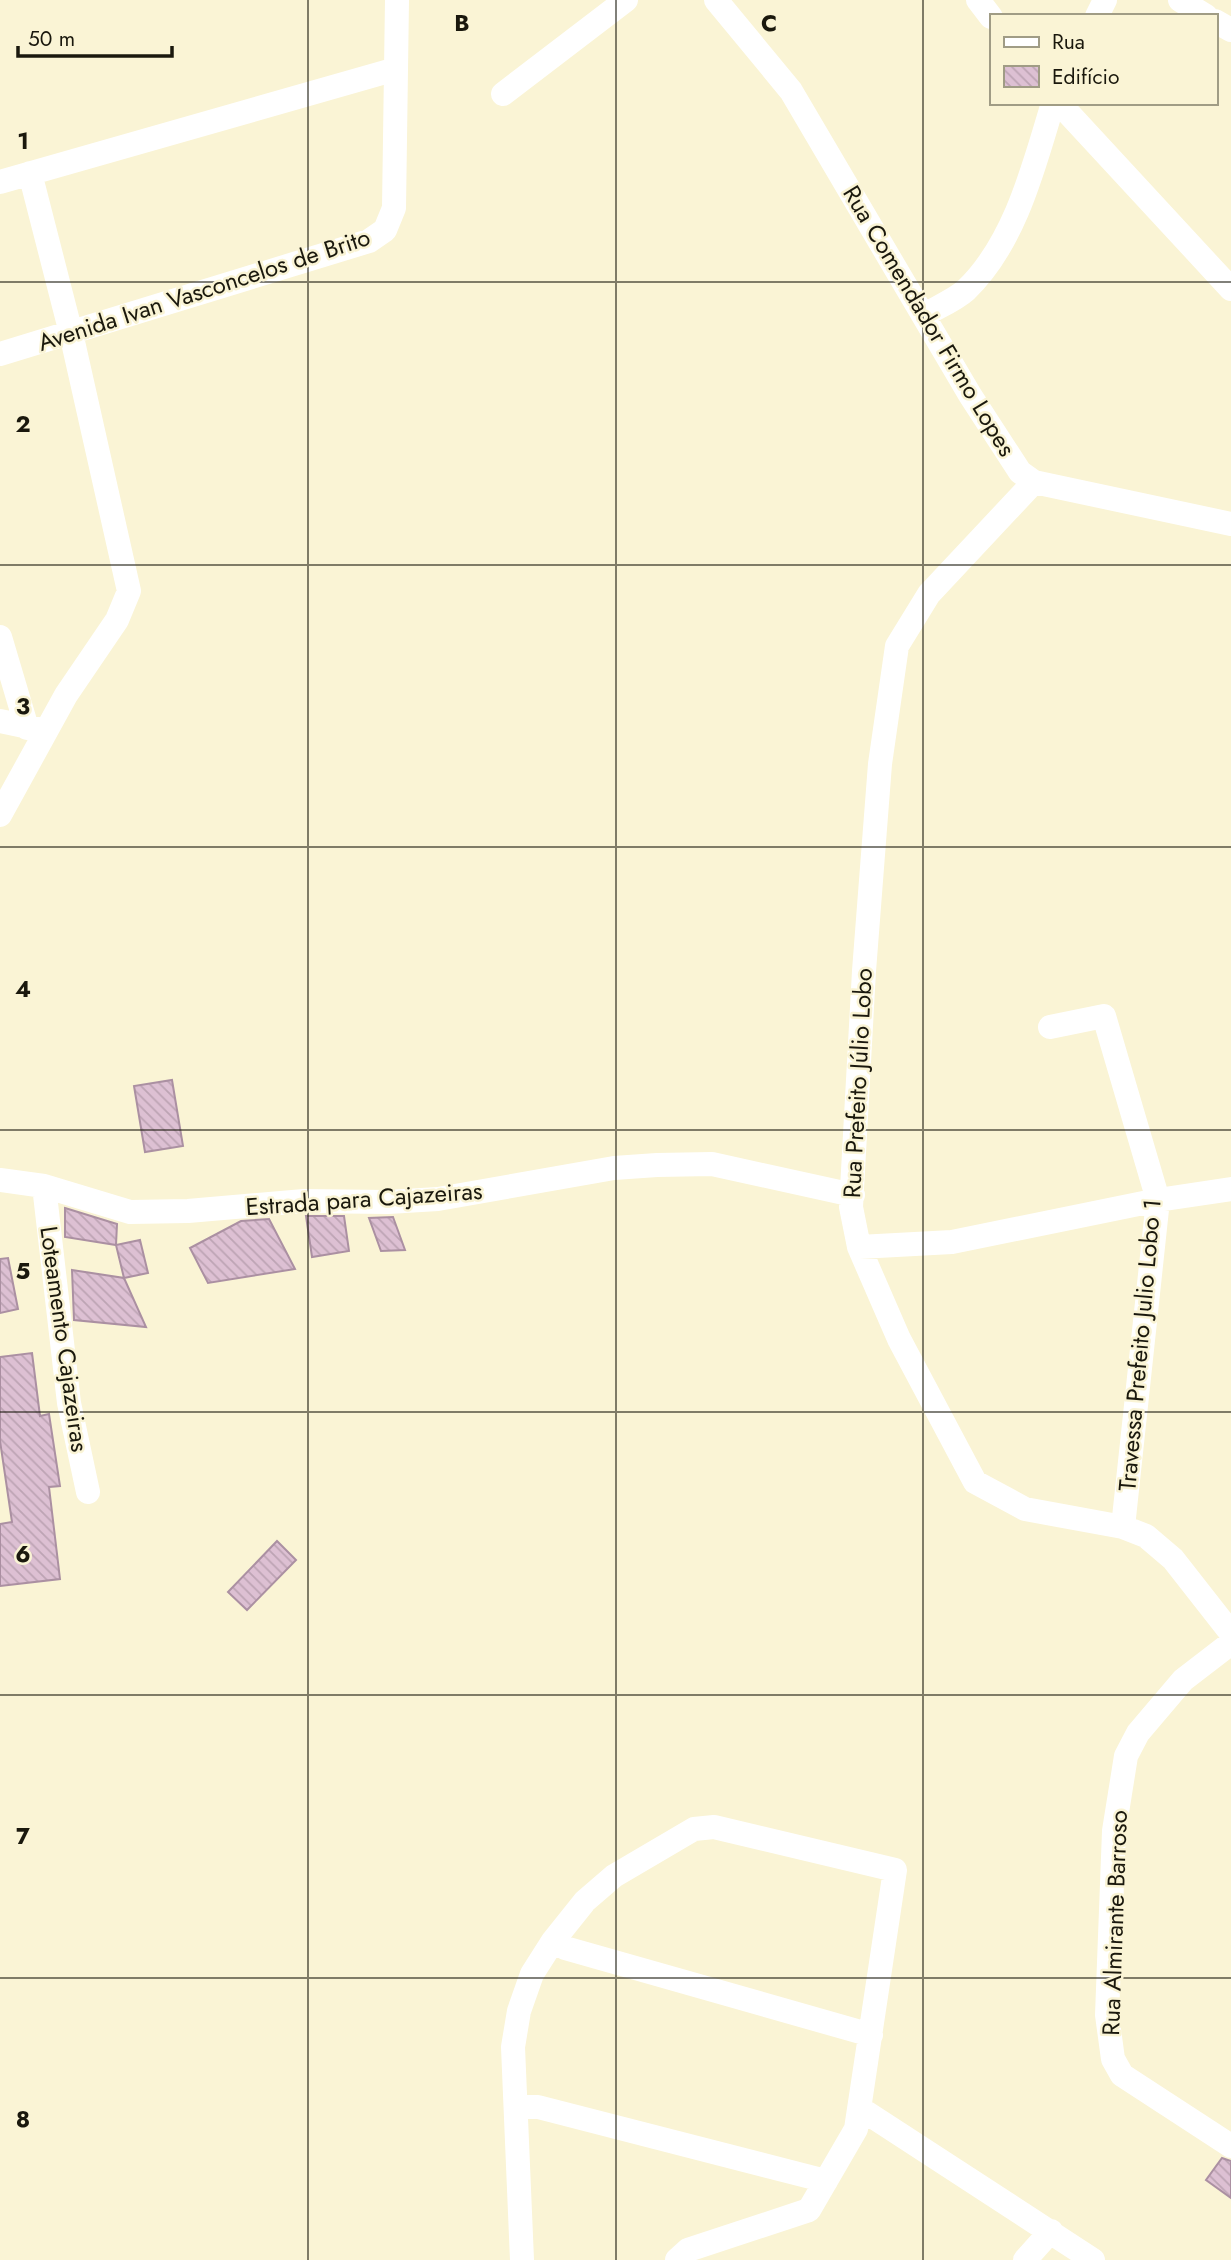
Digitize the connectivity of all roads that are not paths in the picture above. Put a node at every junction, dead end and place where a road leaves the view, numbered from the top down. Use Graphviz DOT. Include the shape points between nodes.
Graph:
graph roads {
  1 [pos="397,0"];
  2 [pos="625,0"];
  3 [pos="716,0"];
  4 [pos="978,0"];
  5 [pos="1180,0"];
  6 [pos="1203,14"];
  7 [pos="990,16"];
  8 [pos="396,69"];
  9 [pos="503,94"];
  10 [pos="1052,105"];
  11 [pos="1061,105"];
  12 [pos="30,173"];
  13 [pos="0,181"];
  14 [pos="1231,289"];
  15 [pos="924,315"];
  16 [pos="71,333"];
  17 [pos="0,354"];
  18 [pos="1034,482"];
  19 [pos="1231,524"];
  20 [pos="0,637"];
  21 [pos="0,721"];
  22 [pos="36,729"];
  23 [pos="0,815"];
  24 [pos="1050,1027"];
  25 [pos="0,1180"];
  26 [pos="44,1186"];
  27 [pos="1231,1189"];
  28 [pos="853,1195"];
  29 [pos="1158,1199"];
  30 [pos="859,1247"];
  31 [pos="88,1492"];
  32 [pos="1123,1527"];
  33 [pos="1231,1633"];
  34 [pos="1231,1643"];
  35 [pos="553,1941"];
  36 [pos="872,2035"];
  37 [pos="516,2107"];
  38 [pos="861,2109"];
  39 [pos="1231,2146"];
  40 [pos="826,2181"];
  41 [pos="1051,2231"];
  42 [pos="522,2260"];
  43 [pos="677,2260"];
  44 [pos="1026,2260"];
  45 [pos="1093,2260"];
  1 -- 8 [label="street, Avenida Ivan Vasconcelos de Brito"];
  2 -- 9 [label="street"];
  3 -- 15 [label="street, Rua Comendador Firmo Lopes" via="791,91"];
  4 -- 7 [label="street"];
  5 -- 6 [label="street"];
  8 -- 12 [label="street"];
  8 -- 16 [label="street, Avenida Ivan Vasconcelos de Brito" via="394,208 385,230 369,241"];
  10 -- 15 [label="street" via="1027,182 988,266 964,292"];
  11 -- 14 [label="street"];
  12 -- 13 [label="street"];
  12 -- 16 [label="street"];
  15 -- 18 [label="street, Rua Comendador Firmo Lopes" via="1020,472"];
  16 -- 17 [label="street, Avenida Ivan Vasconcelos de Brito"];
  16 -- 22 [label="street" via="129,591 117,620"];
  18 -- 19 [label="street"];
  18 -- 28 [label="street, Rua Prefeito Júlio Lobo" via="929,594 897,646 880,764"];
  20 -- 22 [label="street"];
  21 -- 22 [label="street"];
  22 -- 23 [label="street"];
  24 -- 29 [label="street, Travessa Prefeito Julio Lobo 1" via="1104,1016"];
  25 -- 26 [label="street, Estrada para Cajazeiras"];
  26 -- 28 [label="street, Estrada para Cajazeiras" via="130,1212 188,1211 304,1201 438,1199 614,1168 712,1164"];
  26 -- 31 [label="street, Loteamento Cajazeiras" via="69,1403"];
  27 -- 29 [label="street"];
  28 -- 30 [label="street, Rua Prefeito Júlio Lobo"];
  29 -- 30 [label="street" via="952,1242"];
  29 -- 32 [label="street, Travessa Prefeito Julio Lobo 1"];
  30 -- 32 [label="street, Rua Prefeito Júlio Lobo" via="899,1339 975,1482 1026,1509"];
  32 -- 33 [label="street, Rua Prefeito Júlio Lobo" via="1146,1536 1173,1559"];
  34 -- 39 [label="street, Rua Almirante Barroso" via="1183,1680 1138,1733 1126,1756 1114,1831 1107,2015 1113,2059 1122,2076"];
  35 -- 36 [label="street"];
  35 -- 36 [label="street" via="585,1901 614,1876 694,1829 714,1827 895,1870"];
  35 -- 37 [label="street" via="532,1974 519,2011 513,2047"];
  36 -- 38 [label="street"];
  37 -- 40 [label="street" via="538,2107"];
  37 -- 42 [label="street"];
  38 -- 40 [label="street" via="856,2129"];
  38 -- 41 [label="street"];
  40 -- 43 [label="street" via="809,2210 688,2250"];
  41 -- 44 [label="street"];
  41 -- 45 [label="street"];
}
